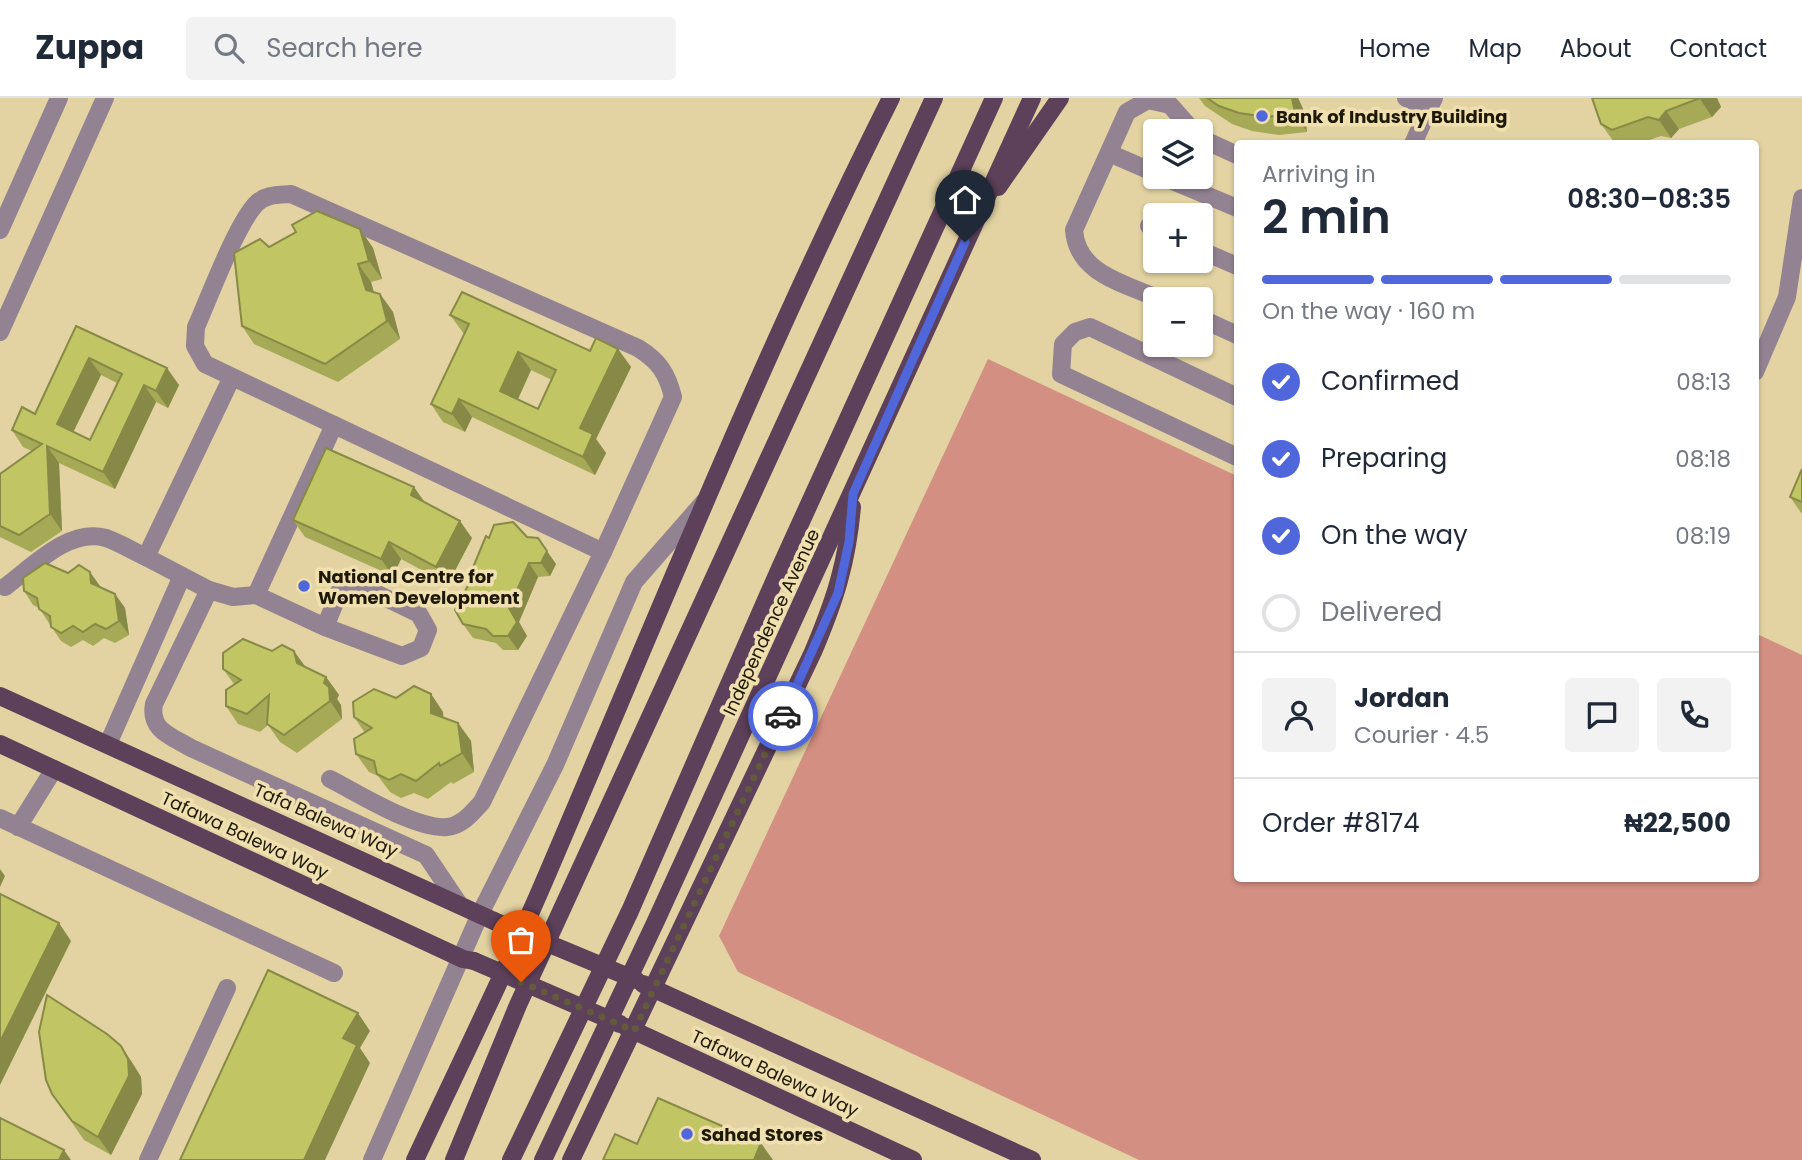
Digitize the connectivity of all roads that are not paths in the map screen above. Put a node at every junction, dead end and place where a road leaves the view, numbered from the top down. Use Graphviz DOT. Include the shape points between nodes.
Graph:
graph roads {
  1 [pos="59,98"];
  2 [pos="104,98"];
  3 [pos="891,98"];
  4 [pos="934,98"];
  5 [pos="994,98"];
  6 [pos="1032,98"];
  7 [pos="1060,98"];
  8 [pos="1406,98"];
  9 [pos="1431,103"];
  10 [pos="1182,119"];
  11 [pos="1415,140"];
  12 [pos="1213,144"];
  13 [pos="1109,153"];
  14 [pos="1234,154"];
  15 [pos="1143,168"];
  16 [pos="1192,189"];
  17 [pos="1802,198"];
  18 [pos="1234,207"];
  19 [pos="979,212"];
  20 [pos="0,230"];
  21 [pos="1213,256"];
  22 [pos="1234,265"];
  23 [pos="1143,292"];
  24 [pos="1213,324"];
  25 [pos="0,331"];
  26 [pos="1234,334"];
  27 [pos="1759,363"];
  28 [pos="231,379"];
  29 [pos="1234,396"];
  30 [pos="334,425"];
  31 [pos="1234,456"];
  32 [pos="853,494"];
  33 [pos="704,502"];
  34 [pos="603,552"];
  35 [pos="146,557"];
  36 [pos="182,576"];
  37 [pos="5,587"];
  38 [pos="209,590"];
  39 [pos="256,595"];
  40 [pos="325,627"];
  41 [pos="0,695"];
  42 [pos="0,744"];
  43 [pos="107,744"];
  44 [pos="54,769"];
  45 [pos="330,779"];
  46 [pos="0,818"];
  47 [pos="18,827"];
  48 [pos="459,904"];
  49 [pos="487,917"];
  50 [pos="469,960"];
  51 [pos="334,973"];
  52 [pos="227,988"];
  53 [pos="654,989"];
  54 [pos="627,1027"];
  55 [pos="148,1160"];
  56 [pos="372,1160"];
  57 [pos="415,1160"];
  58 [pos="454,1160"];
  59 [pos="511,1160"];
  60 [pos="542,1160"];
  61 [pos="571,1160"];
  62 [pos="914,1160"];
  63 [pos="1032,1160"];
  1 -- 20 [label="street"];
  2 -- 25 [label="street"];
  3 -- 33 [label="main road"];
  4 -- 58 [label="main road" via="518,1005"];
  5 -- 59 [label="main road, Independence Avenue" via="630,911"];
  6 -- 19 [label="main road, Independence Avenue"];
  7 -- 19 [label="main road"];
  8 -- 9 [label="street"];
  9 -- 11 [label="street"];
  10 -- 13 [label="street" via="1170,105 1148,100 1127,112"];
  12 -- 14 [label="street"];
  13 -- 15 [label="street"];
  13 -- 23 [label="street" via="1074,230 1075,243 1091,268"];
  16 -- 18 [label="street"];
  17 -- 27 [label="street" via="1787,297"];
  19 -- 32 [label="main road, Independence Avenue"];
  21 -- 22 [label="street"];
  24 -- 26 [label="street"];
  28 -- 30 [label="street"];
  28 -- 34 [label="street" via="205,364 195,346 196,327 245,220 256,203 271,195 291,194 638,348 655,359 668,376 673,397"];
  28 -- 35 [label="street"];
  29 -- 31 [label="street" via="1090,327 1075,332 1063,344 1061,374"];
  30 -- 34 [label="street"];
  30 -- 39 [label="street"];
  32 -- 53 [label="main road" via="838,593"];
  32 -- 60 [label="main road, Independence Avenue"];
  33 -- 49 [label="street" via="634,582"];
  33 -- 57 [label="main road" via="542,888"];
  34 -- 45 [label="street" via="482,802 467,819 447,827 422,824"];
  35 -- 36 [label="street"];
  35 -- 37 [label="street" via="106,538 81,537 68,541"];
  36 -- 38 [label="street"];
  36 -- 43 [label="street"];
  38 -- 39 [label="street" via="233,597"];
  38 -- 48 [label="street" via="154,704 151,718 157,727 191,748 426,855"];
  39 -- 40 [label="street"];
  40 -- 40 [label="street" via="402,656 421,648 428,630 419,614 355,583 341,588"];
  41 -- 43 [label="main road, Tafa Balewa Way"];
  42 -- 44 [label="main road, Tafawa Balewa Way"];
  43 -- 48 [label="main road, Tafa Balewa Way"];
  44 -- 47 [label="street"];
  44 -- 50 [label="main road, Tafawa Balewa Way"];
  46 -- 47 [label="street"];
  47 -- 51 [label="street"];
  48 -- 49 [label="main road, Tafa Balewa Way"];
  49 -- 50 [label="street"];
  49 -- 53 [label="main road, Tafa Balewa Way, bridge"];
  50 -- 54 [label="main road, bridge"];
  50 -- 56 [label="street"];
  52 -- 55 [label="street"];
  53 -- 54 [label="main road"];
  53 -- 63 [label="main road, Tafa Balewa Way"];
  54 -- 61 [label="main road"];
  54 -- 62 [label="main road, Tafawa Balewa Way"];
}
